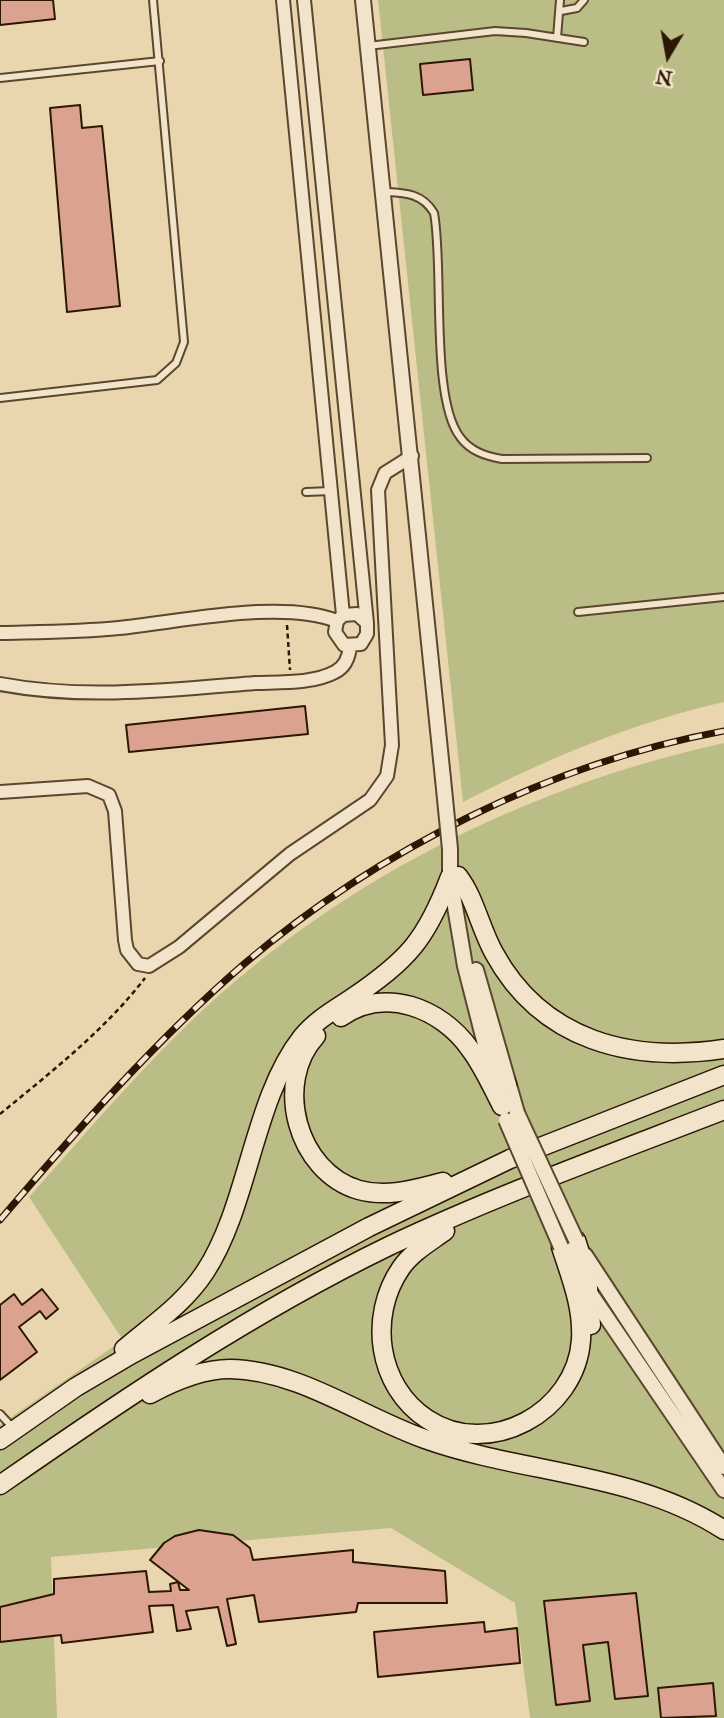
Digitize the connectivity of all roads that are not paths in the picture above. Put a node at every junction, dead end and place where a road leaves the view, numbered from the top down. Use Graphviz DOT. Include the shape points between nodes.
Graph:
graph roads {
  1 [pos="153,0"];
  2 [pos="284,0"];
  3 [pos="304,0"];
  4 [pos="363,0"];
  5 [pos="560,0"];
  6 [pos="584,0"];
  7 [pos="561,11"];
  8 [pos="558,38"];
  9 [pos="584,42"];
  10 [pos="368,46"];
  11 [pos="160,61"];
  12 [pos="0,78"];
  13 [pos="385,192"];
  14 [pos="0,398"];
  15 [pos="412,456"];
  16 [pos="647,458"];
  17 [pos="331,491"];
  18 [pos="306,492"];
  19 [pos="724,597"];
  20 [pos="578,612"];
  21 [pos="340,618"];
  22 [pos="367,624"];
  23 [pos="0,633"];
  24 [pos="350,646"];
  25 [pos="0,684"];
  26 [pos="0,792"];
  27 [pos="452,866"];
  28 [pos="352,998"];
  29 [pos="724,1049"];
  30 [pos="488,1057"];
  31 [pos="724,1075"];
  32 [pos="507,1085"];
  33 [pos="724,1110"];
  34 [pos="508,1113"];
  35 [pos="477,1174"];
  36 [pos="487,1205"];
  37 [pos="568,1244"];
  38 [pos="590,1293"];
  39 [pos="76,1387"];
  40 [pos="0,1414"];
  41 [pos="377,1420"];
  42 [pos="84,1427"];
  43 [pos="7,1435"];
  44 [pos="724,1468"];
  45 [pos="0,1485"];
  46 [pos="724,1490"];
  47 [pos="724,1530"];
  1 -- 11 [label="lane"];
  2 -- 17 [label="street"];
  3 -- 22 [label="street"];
  4 -- 10 [label="street"];
  5 -- 7 [label="lane"];
  6 -- 7 [label="lane" via="577,8"];
  7 -- 8 [label="lane"];
  8 -- 9 [label="lane"];
  8 -- 10 [label="lane" via="495,31"];
  10 -- 13 [label="street"];
  11 -- 12 [label="lane"];
  11 -- 14 [label="lane" via="184,342 176,363 157,380"];
  13 -- 15 [label="street"];
  13 -- 16 [label="lane" via="415,195 434,213 448,404 458,435 466,444 502,459"];
  15 -- 26 [label="street" via="386,473 379,490 392,745 387,776 370,800 290,854 149,966 138,964 126,945 115,811 109,795 88,786"];
  15 -- 27 [label="street, bridge"];
  17 -- 18 [label="lane"];
  17 -- 21 [label="street"];
  19 -- 20 [label="lane"];
  21 -- 22 [label="street" via="357,614"];
  21 -- 23 [label="street" via="286,610 115,629"];
  21 -- 24 [label="street" via="336,637"];
  22 -- 24 [label="street" via="365,640"];
  24 -- 25 [label="street" via="349,656 337,671 291,681 118,693 34,691"];
  27 -- 28 [label="main road" via="431,923 416,947"];
  27 -- 29 [label="main road" via="509,977 560,1024 625,1050 687,1053"];
  27 -- 30 [label="street" via="466,966"];
  27 -- 32 [label="street"];
  28 -- 30 [label="main road" via="403,995 432,1005 462,1022"];
  28 -- 39 [label="main road" via="321,1018 290,1054 206,1271 173,1309"];
  30 -- 32 [label="main road"];
  30 -- 34 [label="street"];
  31 -- 35 [label="main road"];
  32 -- 34 [label="street"];
  33 -- 36 [label="main road"];
  34 -- 35 [label="main road" via="455,1030 438,1017 405,1004 374,1003 345,1013 309,1044 295,1095 298,1127 316,1162 335,1178 358,1190 381,1194"];
  34 -- 37 [label="street, bridge"];
  35 -- 39 [label="main road" via="311,1258"];
  36 -- 37 [label="main road" via="413,1254 384,1304 381,1343 388,1370 406,1399 427,1419 460,1431 498,1433 537,1416 565,1389 578,1353 581,1315"];
  36 -- 42 [label="main road" via="390,1246 216,1340"];
  37 -- 38 [label="main road"];
  37 -- 44 [label="street"];
  38 -- 41 [label="main road" via="584,1370 569,1399 542,1424 512,1438 478,1443"];
  38 -- 46 [label="street"];
  39 -- 43 [label="main road"];
  40 -- 43 [label="lane"];
  41 -- 42 [label="main road" via="315,1391 265,1374 230,1369 173,1381"];
  41 -- 47 [label="main road" via="427,1440 658,1498"];
  42 -- 45 [label="main road"];
}
